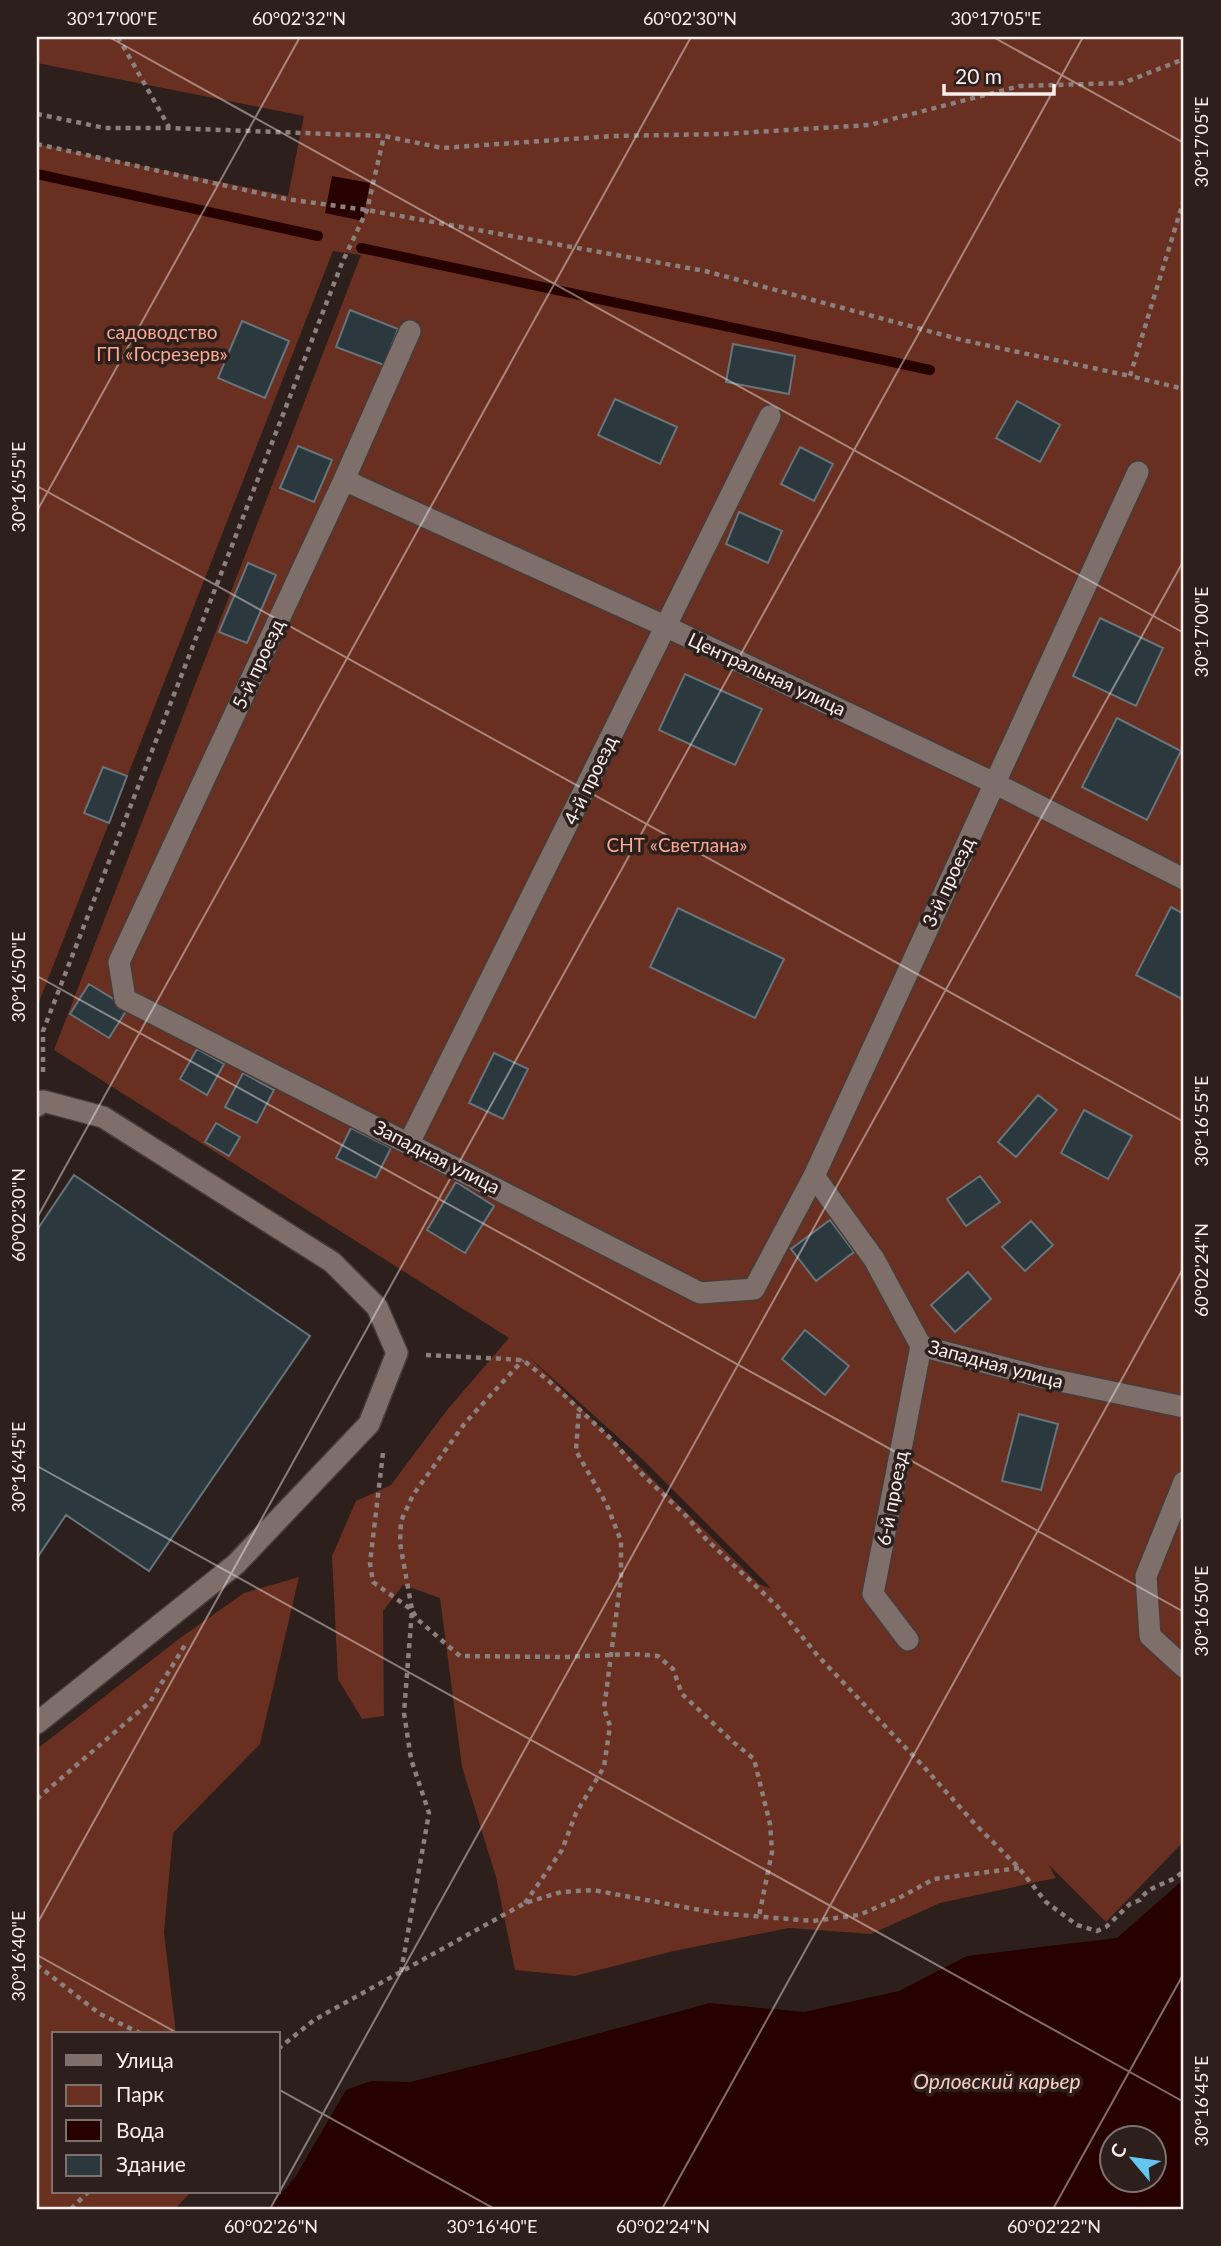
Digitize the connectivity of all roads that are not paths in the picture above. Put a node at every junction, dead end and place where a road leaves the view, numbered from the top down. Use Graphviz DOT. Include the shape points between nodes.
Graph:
graph roads {
  1 [pos="410,331"];
  2 [pos="770,416"];
  3 [pos="1138,472"];
  4 [pos="344,480"];
  5 [pos="667,626"];
  6 [pos="994,783"];
  7 [pos="1184,879"];
  8 [pos="125,999"];
  9 [pos="40,1104"];
  10 [pos="409,1143"];
  11 [pos="814,1176"];
  12 [pos="754,1289"];
  13 [pos="921,1346"];
  14 [pos="1184,1407"];
  15 [pos="1184,1482"];
  16 [pos="908,1640"];
  17 [pos="1184,1667"];
  18 [pos="37,1723"];
  1 -- 4 [label="street, 5-й проезд"];
  2 -- 5 [label="street, 4-й проезд"];
  3 -- 6 [label="street, 3-й проезд"];
  4 -- 5 [label="street, Центральная улица"];
  4 -- 8 [label="street, 5-й проезд" via="119,962"];
  5 -- 6 [label="street, Центральная улица"];
  5 -- 10 [label="street, 4-й проезд"];
  6 -- 7 [label="street, Центральная улица"];
  6 -- 11 [label="street, 3-й проезд"];
  8 -- 10 [label="street, Западная улица"];
  9 -- 18 [label="street" via="103,1117 332,1262 377,1307 397,1353 369,1424 236,1564"];
  10 -- 12 [label="street, Западная улица" via="700,1293"];
  11 -- 12 [label="street, 3-й проезд"];
  11 -- 13 [label="street, Западная улица" via="874,1259"];
  13 -- 14 [label="street, Западная улица"];
  13 -- 16 [label="street, 6-й проезд" via="873,1594"];
  15 -- 17 [label="street" via="1146,1576 1150,1636"];
}
